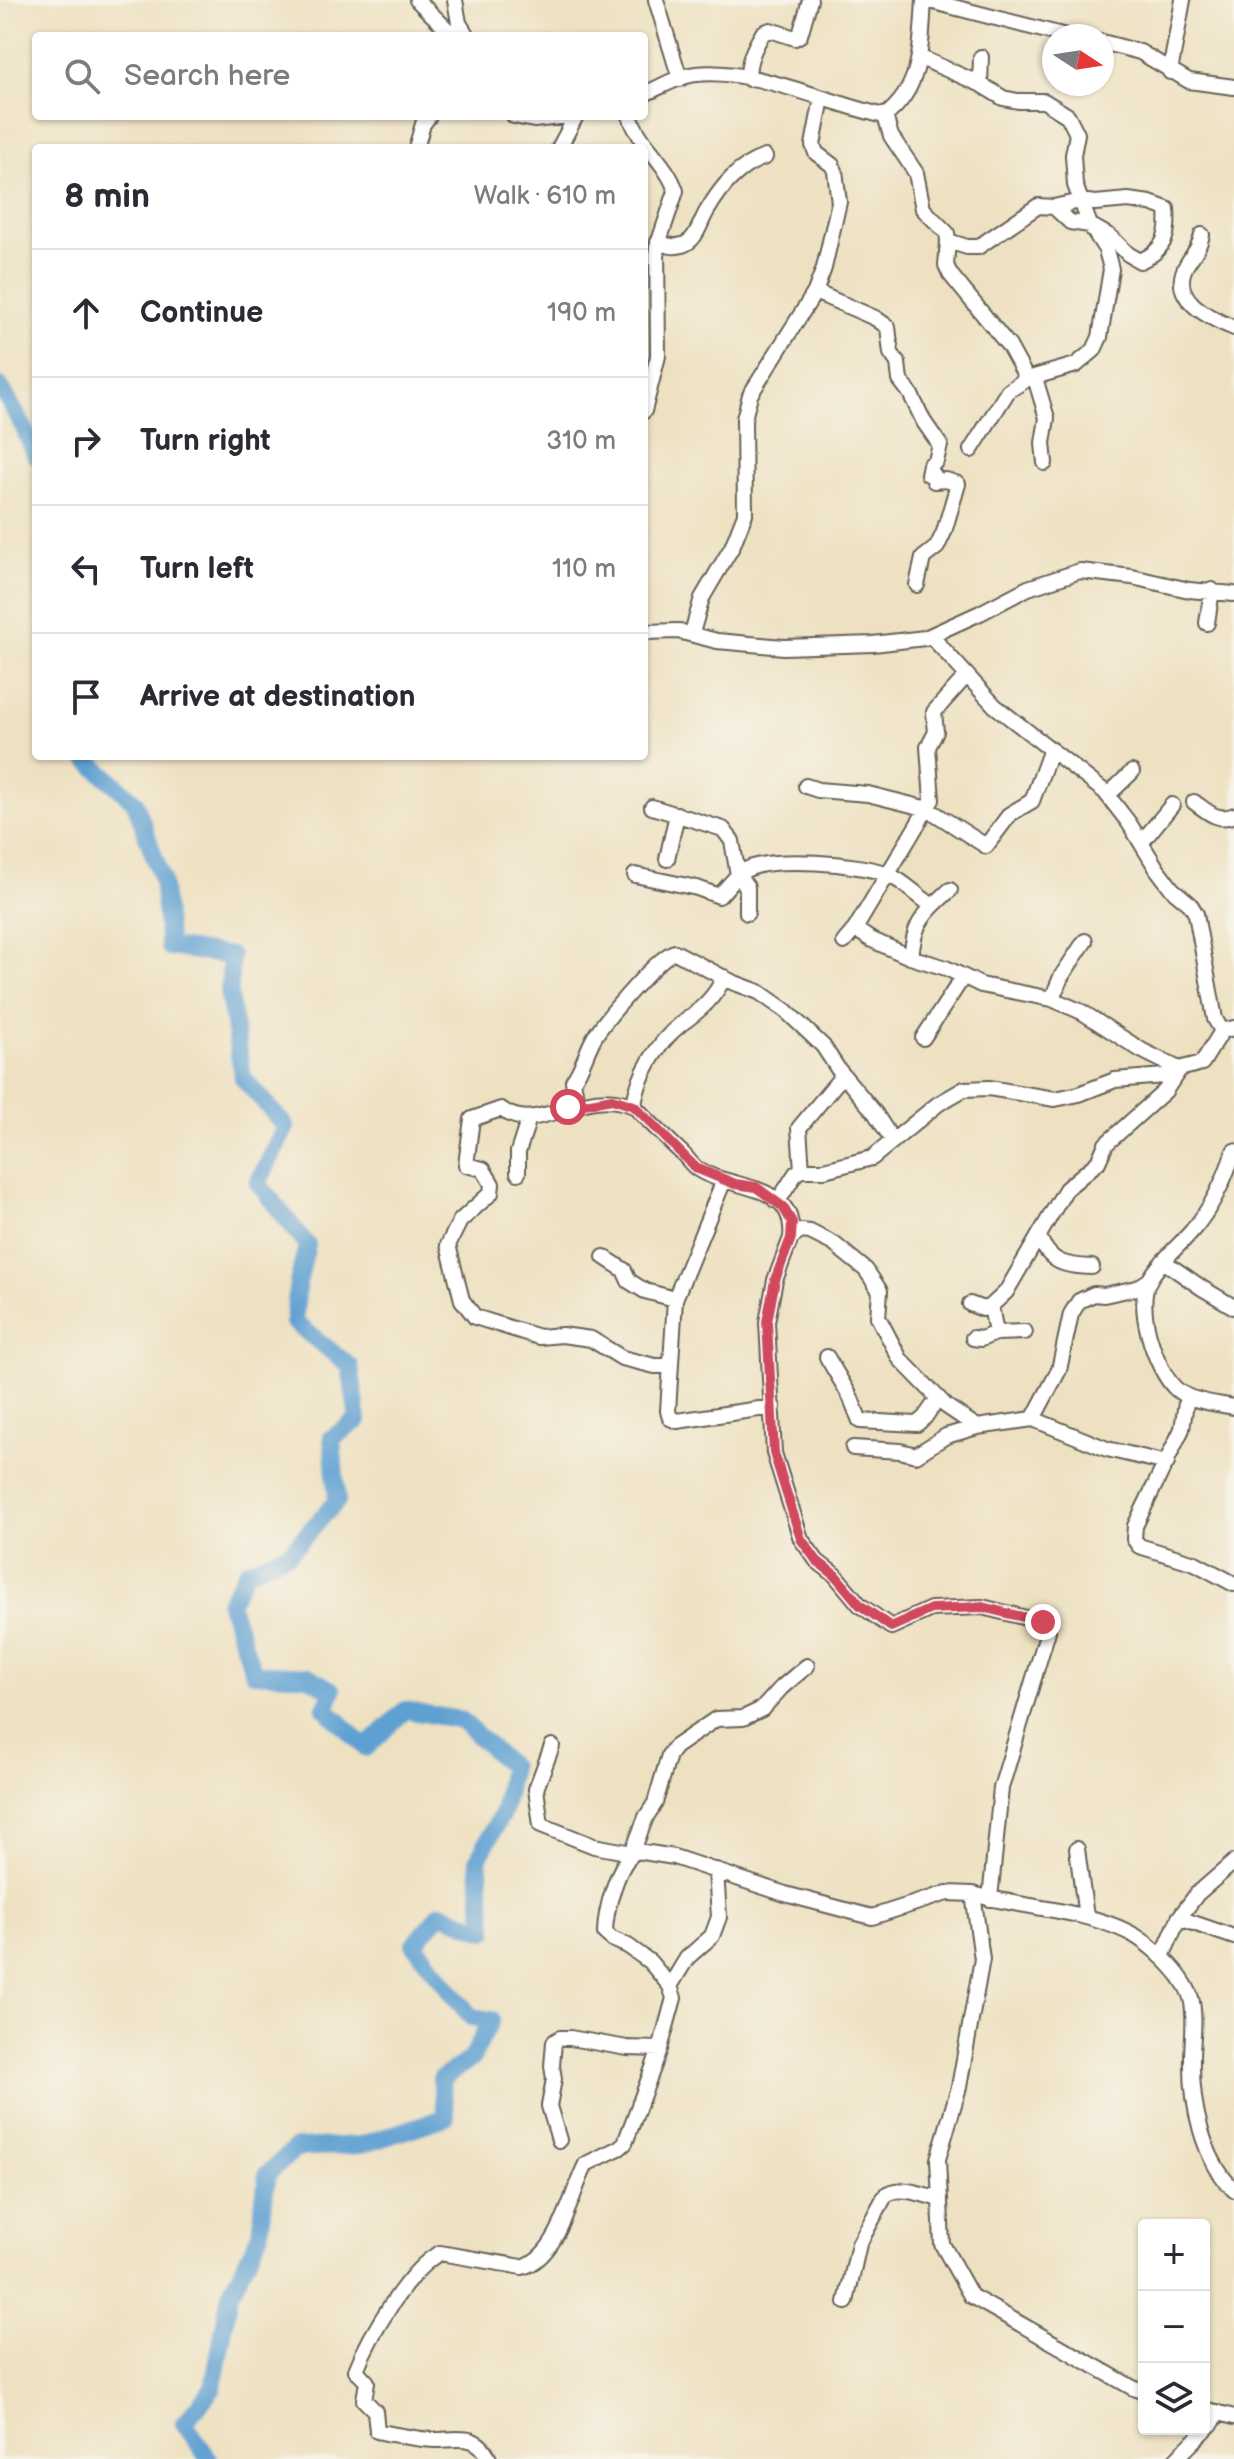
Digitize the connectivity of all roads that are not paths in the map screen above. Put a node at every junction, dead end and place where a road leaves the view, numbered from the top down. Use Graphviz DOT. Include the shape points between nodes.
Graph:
graph roads {
  1 [pos="417,0"];
  2 [pos="455,0"];
  3 [pos="656,0"];
  4 [pos="810,0"];
  5 [pos="925,0"];
  6 [pos="1183,0"];
  7 [pos="1042,30"];
  8 [pos="450,32"];
  9 [pos="465,32"];
  10 [pos="1114,45"];
  11 [pos="981,57"];
  12 [pos="921,58"];
  13 [pos="1170,72"];
  14 [pos="680,79"];
  15 [pos="749,79"];
  16 [pos="980,84"];
  17 [pos="1234,87"];
  18 [pos="648,92"];
  19 [pos="822,98"];
  20 [pos="885,116"];
  21 [pos="426,120"];
  22 [pos="574,120"];
  23 [pos="632,120"];
  24 [pos="417,144"];
  25 [pos="561,144"];
  26 [pos="646,144"];
  27 [pos="648,146"];
  28 [pos="765,157"];
  29 [pos="1080,201"];
  30 [pos="1054,207"];
  31 [pos="1090,225"];
  32 [pos="1202,235"];
  33 [pos="948,241"];
  34 [pos="658,242"];
  35 [pos="815,292"];
  36 [pos="1234,328"];
  37 [pos="1031,379"];
  38 [pos="648,395"];
  39 [pos="971,450"];
  40 [pos="1045,463"];
  41 [pos="917,585"];
  42 [pos="1212,590"];
  43 [pos="1234,594"];
  44 [pos="1207,623"];
  45 [pos="648,632"];
  46 [pos="692,633"];
  47 [pos="931,636"];
  48 [pos="967,675"];
  49 [pos="1051,749"];
  50 [pos="1132,772"];
  51 [pos="806,786"];
  52 [pos="1108,795"];
  53 [pos="1194,802"];
  54 [pos="1172,805"];
  55 [pos="652,807"];
  56 [pos="928,809"];
  57 [pos="677,814"];
  58 [pos="1234,815"];
  59 [pos="1141,843"];
  60 [pos="667,859"];
  61 [pos="887,874"];
  62 [pos="635,875"];
  63 [pos="738,875"];
  64 [pos="950,890"];
  65 [pos="933,906"];
  66 [pos="747,913"];
  67 [pos="855,929"];
  68 [pos="1085,941"];
  69 [pos="844,942"];
  70 [pos="910,957"];
  71 [pos="724,977"];
  72 [pos="963,977"];
  73 [pos="1052,999"];
  74 [pos="1228,1029"];
  75 [pos="923,1038"];
  76 [pos="1179,1069"];
  77 [pos="843,1075"];
  78 [pos="577,1103"];
  79 [pos="634,1106"];
  80 [pos="529,1118"];
  81 [pos="893,1141"];
  82 [pos="1234,1151"];
  83 [pos="802,1170"];
  84 [pos="518,1173"];
  85 [pos="724,1180"];
  86 [pos="775,1200"];
  87 [pos="1039,1237"];
  88 [pos="791,1238"];
  89 [pos="604,1257"];
  90 [pos="1163,1261"];
  91 [pos="1092,1267"];
  92 [pos="1148,1281"];
  93 [pos="675,1299"];
  94 [pos="970,1304"];
  95 [pos="991,1306"];
  96 [pos="1234,1307"];
  97 [pos="1025,1332"];
  98 [pos="996,1333"];
  99 [pos="973,1338"];
  100 [pos="827,1357"];
  101 [pos="669,1366"];
  102 [pos="1187,1396"];
  103 [pos="938,1398"];
  104 [pos="773,1407"];
  105 [pos="1234,1407"];
  106 [pos="1033,1419"];
  107 [pos="977,1427"];
  108 [pos="853,1448"];
  109 [pos="1167,1463"];
  110 [pos="1234,1584"];
  111 [pos="807,1666"];
  112 [pos="552,1746"];
  113 [pos="1077,1849"];
  114 [pos="632,1853"];
  115 [pos="1234,1862"];
  116 [pos="716,1870"];
  117 [pos="973,1894"];
  118 [pos="990,1899"];
  119 [pos="1086,1917"];
  120 [pos="1179,1918"];
  121 [pos="1234,1937"];
  122 [pos="1162,1957"];
  123 [pos="670,1986"];
  124 [pos="660,2049"];
  125 [pos="559,2140"];
  126 [pos="1234,2190"];
  127 [pos="940,2199"];
  128 [pos="846,2302"];
  129 [pos="1138,2390"];
  130 [pos="1211,2410"];
  131 [pos="1234,2417"];
  132 [pos="489,2459"];
  133 [pos="1176,2459"];
  1 -- 8 [label="street"];
  2 -- 9 [label="street"];
  3 -- 14 [label="street"];
  4 -- 15 [label="street" via="800,35 763,33 752,54"];
  5 -- 7 [label="street"];
  5 -- 12 [label="street"];
  6 -- 13 [label="street"];
  10 -- 13 [label="street" via="1140,52"];
  11 -- 16 [label="street"];
  12 -- 16 [label="street"];
  12 -- 20 [label="street" via="909,87"];
  13 -- 17 [label="street" via="1189,81"];
  14 -- 15 [label="street" via="722,74"];
  14 -- 18 [label="street"];
  15 -- 19 [label="street"];
  16 -- 29 [label="street" via="1011,101 1044,101 1068,116 1077,134 1073,155"];
  19 -- 20 [label="street"];
  19 -- 35 [label="street" via="813,145 835,171 839,202"];
  20 -- 33 [label="street" via="891,136 916,173 923,209 947,233"];
  21 -- 24 [label="street"];
  22 -- 25 [label="street"];
  23 -- 26 [label="street"];
  27 -- 34 [label="street" via="676,191"];
  28 -- 34 [label="street" via="748,162 725,183 688,242"];
  29 -- 30 [label="street"];
  29 -- 31 [label="street"];
  29 -- 31 [label="street" via="1158,205 1167,209 1169,233 1153,255 1140,261"];
  30 -- 31 [label="street" via="1070,222"];
  30 -- 33 [label="street" via="1036,207 978,247"];
  31 -- 37 [label="street" via="1111,269 1100,337 1076,365"];
  32 -- 36 [label="street" via="1187,264 1185,295 1203,313"];
  33 -- 37 [label="street" via="950,274"];
  34 -- 38 [label="street" via="658,356"];
  35 -- 41 [label="street" via="888,327 900,380 940,445 928,474 934,481 958,484 943,536 923,558"];
  35 -- 46 [label="street" via="750,395 744,419 745,514 702,598"];
  37 -- 39 [label="street" via="1008,391"];
  37 -- 40 [label="street" via="1047,418"];
  42 -- 43 [label="street"];
  42 -- 44 [label="street"];
  42 -- 47 [label="street" via="1080,571 1028,588"];
  45 -- 46 [label="street"];
  46 -- 47 [label="street" via="717,641 784,647"];
  47 -- 48 [label="street"];
  48 -- 49 [label="street" via="995,706"];
  48 -- 56 [label="street" via="934,712"];
  49 -- 52 [label="street"];
  49 -- 56 [label="street" via="1032,801 1010,814 986,846"];
  50 -- 52 [label="street"];
  51 -- 56 [label="street"];
  52 -- 59 [label="street"];
  53 -- 58 [label="street" via="1217,818"];
  54 -- 59 [label="street"];
  55 -- 57 [label="street"];
  56 -- 61 [label="street"];
  57 -- 60 [label="street"];
  57 -- 63 [label="street" via="729,834"];
  59 -- 74 [label="street" via="1196,914 1215,1019"];
  61 -- 63 [label="street" via="787,862"];
  61 -- 65 [label="street"];
  61 -- 67 [label="street"];
  62 -- 63 [label="street" via="719,896"];
  63 -- 66 [label="street" via="749,894"];
  64 -- 65 [label="street"];
  65 -- 70 [label="street" via="914,935"];
  67 -- 69 [label="street"];
  67 -- 70 [label="street"];
  68 -- 73 [label="street"];
  70 -- 72 [label="street"];
  71 -- 77 [label="street" via="786,1011"];
  71 -- 78 [label="street" via="675,952 667,954 597,1033 573,1081"];
  71 -- 79 [label="street" via="709,1001 661,1046 637,1085"];
  72 -- 73 [label="street"];
  72 -- 75 [label="street"];
  73 -- 76 [label="street"];
  74 -- 76 [label="street" via="1202,1063"];
  76 -- 81 [label="street" via="1164,1076 1115,1080 1055,1099 964,1089"];
  76 -- 87 [label="street" via="1165,1091 1066,1189"];
  77 -- 81 [label="street"];
  77 -- 83 [label="street" via="799,1128"];
  78 -- 79 [label="street" via="612,1099"];
  78 -- 80 [label="street"];
  79 -- 85 [label="street" via="696,1168"];
  80 -- 84 [label="street" via="518,1152"];
  80 -- 101 [label="street" via="512,1117 501,1109 472,1119 466,1165 483,1169 492,1189 460,1221 448,1245 467,1309 526,1334 591,1339 622,1358"];
  81 -- 83 [label="street" via="866,1160"];
  82 -- 90 [label="street" via="1210,1208"];
  83 -- 86 [label="street"];
  85 -- 86 [label="street" via="756,1187"];
  85 -- 93 [label="street"];
  86 -- 88 [label="street" via="792,1222"];
  87 -- 91 [label="street" via="1054,1260"];
  87 -- 95 [label="street" via="1006,1292"];
  88 -- 103 [label="street" via="810,1232 866,1270 880,1291 878,1317 887,1338"];
  88 -- 104 [label="street" via="767,1322"];
  89 -- 93 [label="street" via="645,1291"];
  90 -- 92 [label="street"];
  90 -- 96 [label="street"];
  92 -- 102 [label="street" via="1149,1341 1171,1382"];
  92 -- 106 [label="street" via="1079,1301 1071,1314 1059,1370"];
  93 -- 101 [label="street"];
  94 -- 95 [label="street"];
  95 -- 98 [label="street"];
  97 -- 98 [label="street"];
  98 -- 99 [label="street"];
  100 -- 103 [label="street" via="860,1421 917,1424"];
  101 -- 104 [label="street" via="668,1411 677,1421"];
  102 -- 105 [label="street"];
  102 -- 109 [label="street" via="1182,1429"];
  103 -- 107 [label="street"];
  104 -- 118 [label="street" via="774,1453 797,1531 817,1561 866,1610 891,1627 931,1609 982,1607 1043,1622 1048,1631 1001,1788"];
  106 -- 107 [label="street"];
  106 -- 109 [label="street" via="1107,1449"];
  107 -- 108 [label="street" via="946,1436 916,1455"];
  109 -- 110 [label="street" via="1135,1526 1134,1539 1139,1546 1195,1563"];
  111 -- 114 [label="street" via="762,1709 743,1718 716,1719 675,1747"];
  112 -- 114 [label="street" via="536,1789 541,1825 594,1846"];
  113 -- 119 [label="street"];
  114 -- 116 [label="street" via="674,1857"];
  114 -- 123 [label="street" via="615,1884 605,1933 650,1962"];
  115 -- 120 [label="street"];
  116 -- 117 [label="street" via="872,1917 947,1893"];
  116 -- 123 [label="street" via="719,1917 712,1936 687,1958"];
  117 -- 118 [label="street"];
  117 -- 127 [label="street" via="982,1959 959,2087 938,2159"];
  118 -- 119 [label="street"];
  119 -- 122 [label="street" via="1130,1933"];
  120 -- 121 [label="street"];
  120 -- 122 [label="street"];
  122 -- 126 [label="street" via="1191,1998 1191,2073 1199,2123 1219,2175"];
  123 -- 124 [label="street" via="674,1998"];
  124 -- 125 [label="street" via="570,2038 554,2042 549,2106"];
  124 -- 132 [label="street" via="625,2143 586,2164 567,2217 538,2259 522,2267 436,2255 387,2310 357,2366 368,2385 364,2400 373,2408 377,2431 437,2440 470,2438"];
  127 -- 128 [label="street" via="900,2190 885,2196 859,2244"];
  127 -- 129 [label="street" via="942,2244 971,2296"];
  130 -- 131 [label="street"];
  130 -- 133 [label="street" via="1213,2422"];
}
